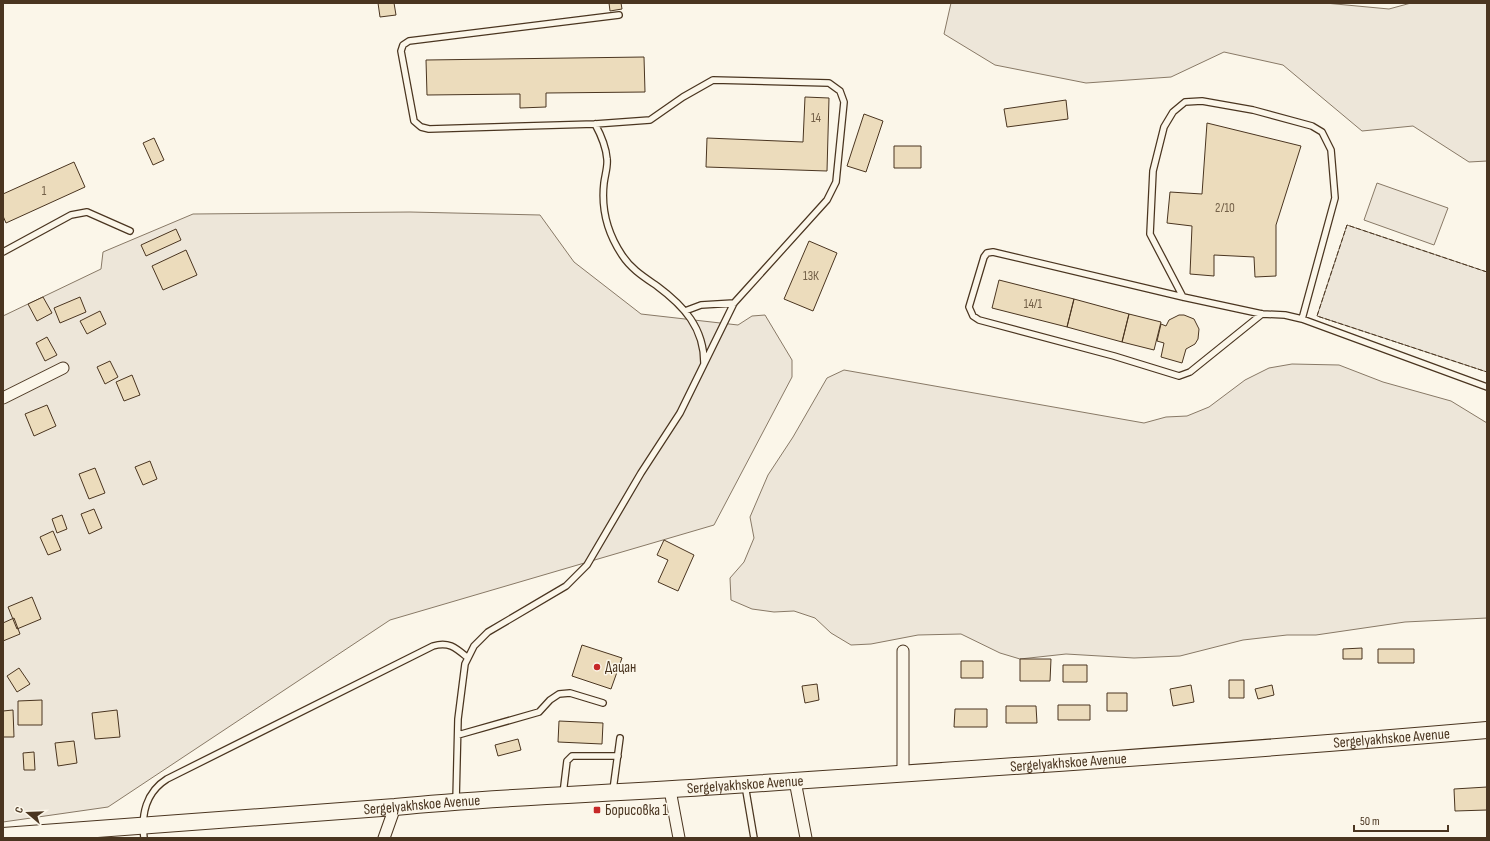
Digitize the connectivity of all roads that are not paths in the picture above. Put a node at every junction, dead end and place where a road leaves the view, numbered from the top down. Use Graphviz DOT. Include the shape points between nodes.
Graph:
graph roads {
  1 [pos="619,15"];
  2 [pos="595,124"];
  3 [pos="130,232"];
  4 [pos="3,252"];
  5 [pos="1183,298"];
  6 [pos="734,303"];
  7 [pos="685,310"];
  8 [pos="1262,314"];
  9 [pos="1302,319"];
  10 [pos="704,365"];
  11 [pos="63,368"];
  12 [pos="1487,387"];
  13 [pos="3,398"];
  14 [pos="903,651"];
  15 [pos="468,658"];
  16 [pos="603,703"];
  17 [pos="1487,730"];
  18 [pos="458,735"];
  19 [pos="620,738"];
  20 [pos="618,756"];
  21 [pos="903,774"];
  22 [pos="795,781"];
  23 [pos="745,784"];
  24 [pos="670,790"];
  25 [pos="613,793"];
  26 [pos="563,795"];
  27 [pos="456,801"];
  28 [pos="395,807"];
  29 [pos="143,832"];
  30 [pos="3,836"];
  31 [pos="384,838"];
  32 [pos="679,838"];
  33 [pos="754,838"];
  34 [pos="806,838"];
  1 -- 2 [label="lane" via="409,42 403,45 401,51 414,121 421,127 429,129"];
  2 -- 6 [label="lane" via="650,120 712,80 829,83 840,91 844,102 836,182 827,200"];
  2 -- 7 [label="lane" via="604,141 607,160 604,211 610,232 623,256 638,273"];
  3 -- 4 [label="lane" via="86,212 71,215"];
  5 -- 8 [label="lane"];
  5 -- 8 [label="lane" via="993,252 987,253 984,257 970,307 973,316 979,320 1179,376 1190,372"];
  5 -- 9 [label="lane" via="1150,234 1153,171 1164,127 1173,112 1185,102 1202,101 1253,110 1312,126 1322,132 1331,150 1335,198"];
  6 -- 7 [label="lane" via="702,305"];
  6 -- 10 [label="lane"];
  7 -- 10 [label="lane" via="702,340"];
  8 -- 9 [label="lane"];
  9 -- 12 [label="lane"];
  10 -- 15 [label="lane" via="680,413 641,473 587,566 566,586 488,632 474,646"];
  11 -- 13 [label="street"];
  14 -- 21 [label="street"];
  15 -- 18 [label="lane" via="465,664"];
  15 -- 29 [label="lane" via="450,644 433,646 167,779 149,799 144,812"];
  16 -- 18 [label="lane" via="570,693 559,694 539,712"];
  17 -- 21 [label="main road, Sergelyakhskoe Avenue"];
  18 -- 27 [label="lane"];
  19 -- 20 [label="lane"];
  20 -- 25 [label="lane"];
  20 -- 26 [label="lane" via="572,756 567,761"];
  21 -- 22 [label="main road, Sergelyakhskoe Avenue"];
  22 -- 23 [label="main road, Sergelyakhskoe Avenue"];
  22 -- 34 [label="street"];
  23 -- 24 [label="main road, Sergelyakhskoe Avenue"];
  23 -- 33 [label="lane"];
  24 -- 25 [label="main road, Sergelyakhskoe Avenue"];
  24 -- 32 [label="street"];
  25 -- 26 [label="main road, Sergelyakhskoe Avenue"];
  26 -- 27 [label="main road, Sergelyakhskoe Avenue"];
  27 -- 28 [label="main road, Sergelyakhskoe Avenue"];
  28 -- 29 [label="main road, Sergelyakhskoe Avenue"];
  28 -- 31 [label="street"];
  29 -- 30 [label="main road, Sergelyakhskoe Avenue"];
}
